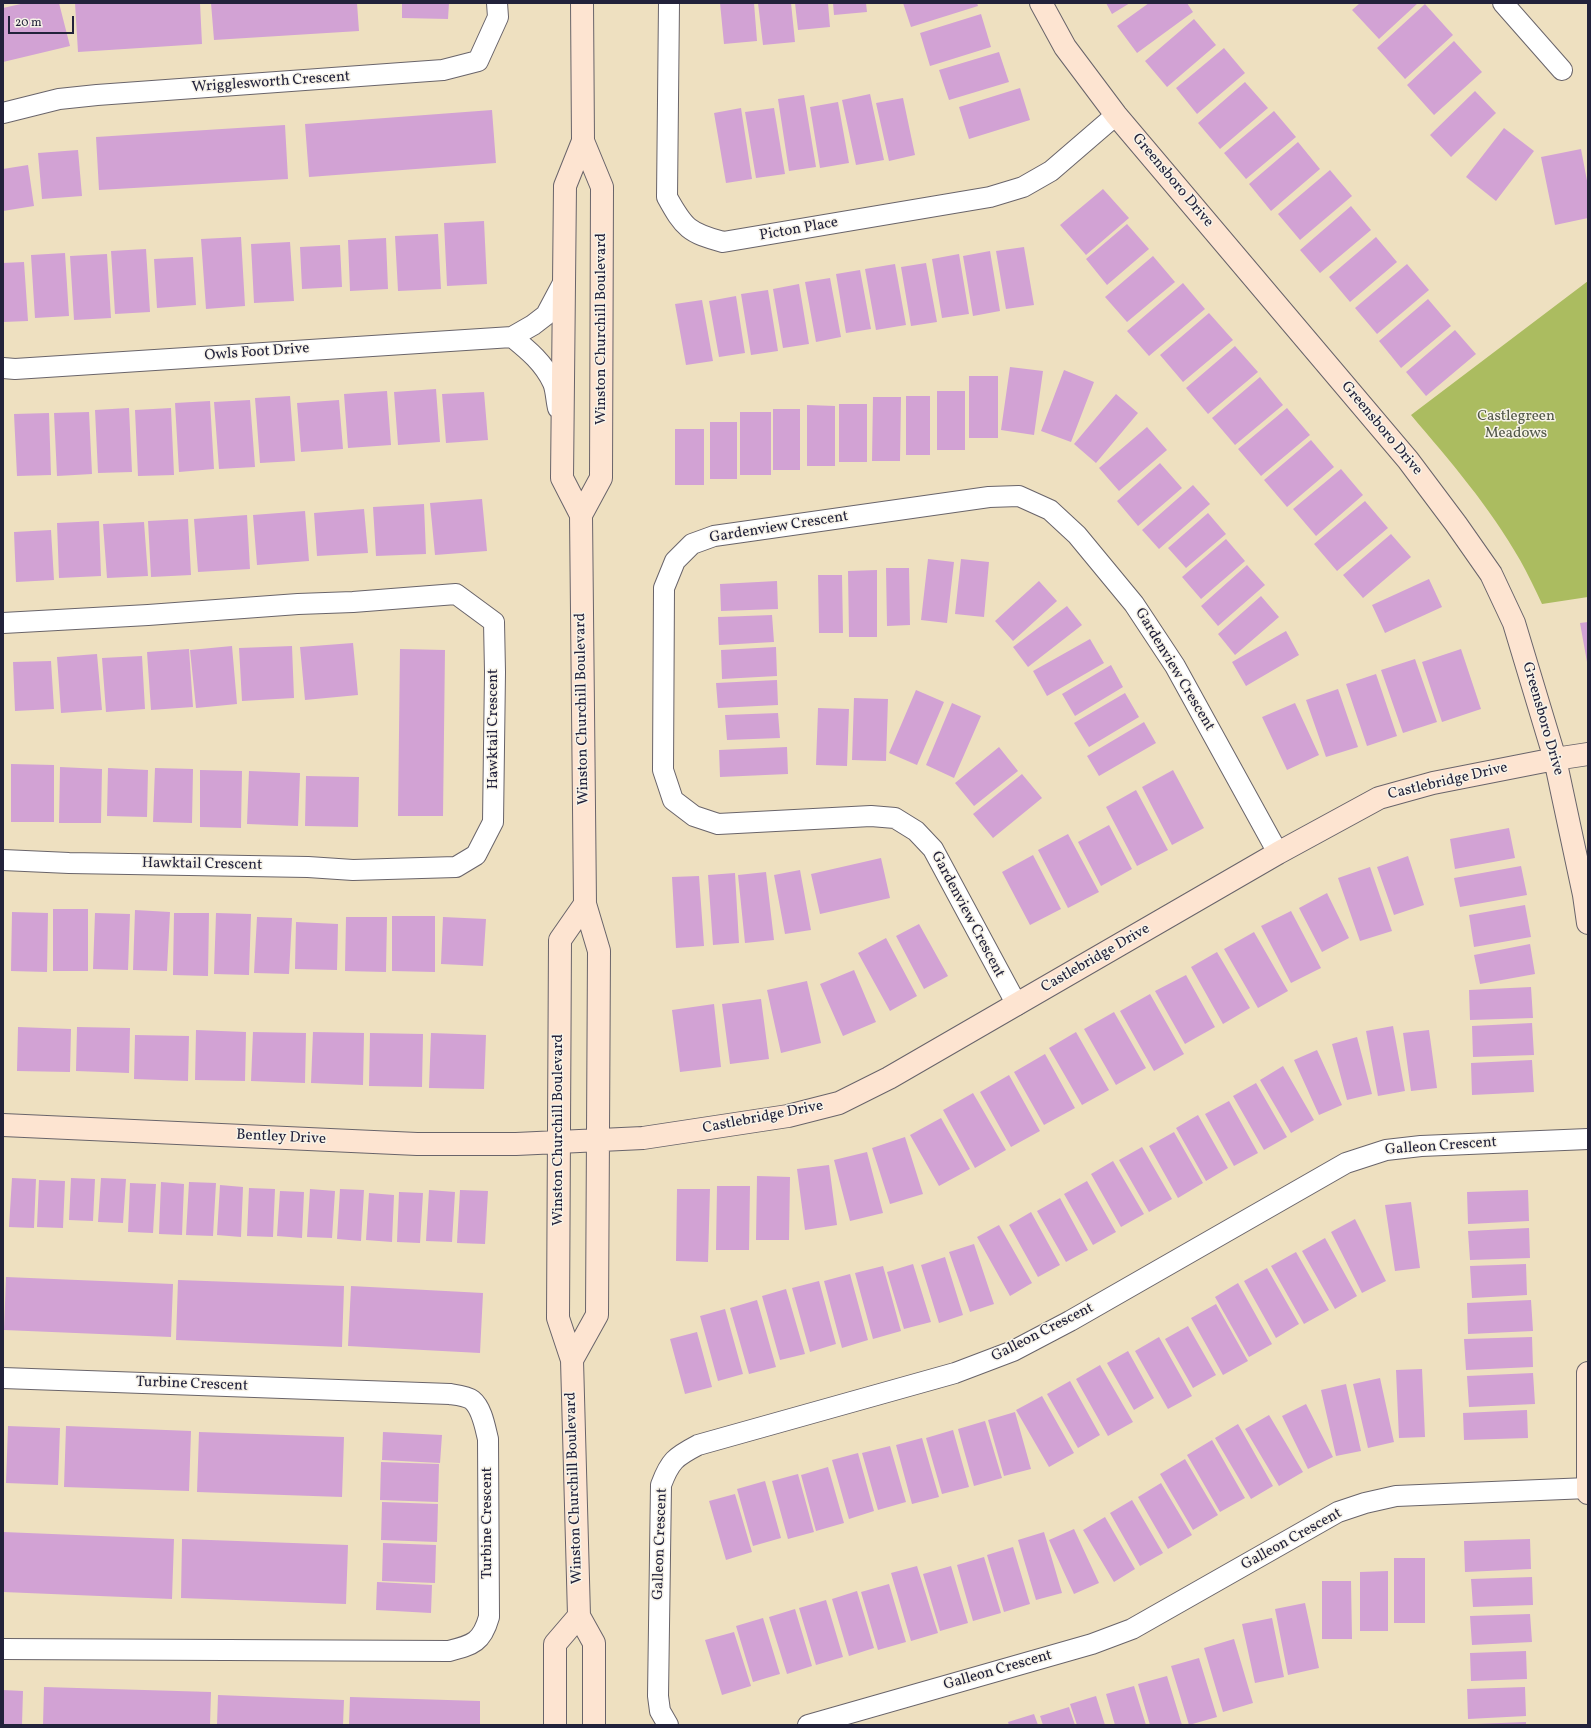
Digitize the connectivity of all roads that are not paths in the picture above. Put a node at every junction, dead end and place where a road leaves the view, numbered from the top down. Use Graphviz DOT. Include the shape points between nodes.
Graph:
graph roads {
  1 [pos="497,3"];
  2 [pos="582,3"];
  3 [pos="669,3"];
  4 [pos="1042,3"];
  5 [pos="1503,3"];
  6 [pos="1562,70"];
  7 [pos="3,113"];
  8 [pos="1116,115"];
  9 [pos="583,141"];
  10 [pos="563,283"];
  11 [pos="512,337"];
  12 [pos="3,368"];
  13 [pos="563,430"];
  14 [pos="581,515"];
  15 [pos="3,623"];
  16 [pos="1588,754"];
  17 [pos="1555,759"];
  18 [pos="1278,854"];
  19 [pos="3,860"];
  20 [pos="585,904"];
  21 [pos="1588,923"];
  22 [pos="1017,1005"];
  23 [pos="3,1125"];
  24 [pos="1588,1139"];
  25 [pos="598,1140"];
  26 [pos="559,1142"];
  27 [pos="572,1360"];
  28 [pos="1588,1373"];
  29 [pos="3,1378"];
  30 [pos="1588,1488"];
  31 [pos="1588,1493"];
  32 [pos="579,1616"];
  33 [pos="3,1649"];
  34 [pos="555,1725"];
  35 [pos="594,1725"];
  36 [pos="668,1725"];
  37 [pos="808,1725"];
  1 -- 7 [label="street, Wrigglesworth Crescent" via="498,17 478,60 443,70 97,95 59,99"];
  2 -- 9 [label="street, Winston Churchill Boulevard"];
  3 -- 8 [label="street, Picton Place" via="668,197 680,221 699,236 723,242 990,197 1023,187 1051,171"];
  4 -- 8 [label="street, Greensboro Drive" via="1065,47"];
  5 -- 6 [label="street"];
  8 -- 17 [label="street, Greensboro Drive" via="1408,460 1461,530 1490,574 1514,622"];
  9 -- 10 [label="street, Winston Churchill Boulevard" via="565,186"];
  9 -- 14 [label="street, Winston Churchill Boulevard" via="602,187 601,478"];
  10 -- 11 [label="street, Owls Foot Drive" via="546,315 533,326"];
  10 -- 13 [label="street, Winston Churchill Boulevard"];
  11 -- 12 [label="street, Owls Foot Drive"];
  11 -- 13 [label="street" via="534,354 553,384"];
  13 -- 14 [label="street, Winston Churchill Boulevard" via="562,478"];
  14 -- 20 [label="street, Winston Churchill Boulevard"];
  15 -- 19 [label="street, Hawktail Crescent" via="456,594 494,622 495,672 493,822 476,855 456,867 353,870"];
  16 -- 17 [label="street, Castlebridge Drive"];
  17 -- 18 [label="street, Castlebridge Drive" via="1433,783 1379,798"];
  17 -- 21 [label="street, Greensboro Drive"];
  18 -- 22 [label="street, Castlebridge Drive"];
  18 -- 22 [label="street, Gardenview Crescent" via="1175,666 1134,604 1077,536 1050,510 1019,496 989,497 714,536 692,544 675,561 664,588 663,770 674,800 694,816 718,824 871,816 901,821 916,831 933,849"];
  20 -- 25 [label="street, Winston Churchill Boulevard" via="599,951"];
  20 -- 26 [label="street, Winston Churchill Boulevard" via="560,940"];
  22 -- 25 [label="street, Castlebridge Drive" via="889,1078 839,1103 788,1116 642,1138"];
  23 -- 26 [label="street, Bentley Drive" via="417,1144"];
  24 -- 36 [label="street, Galleon Crescent" via="1422,1146 1386,1150 1346,1163 1013,1351 955,1373 698,1445 682,1453 668,1466 661,1486 658,1696 660,1711"];
  25 -- 26 [label="street, Castlebridge Drive"];
  25 -- 27 [label="street, Winston Churchill Boulevard" via="596,1315"];
  26 -- 27 [label="street, Winston Churchill Boulevard" via="558,1318"];
  27 -- 32 [label="street, Winston Churchill Boulevard"];
  28 -- 30 [label="street"];
  29 -- 33 [label="street, Turbine Crescent" via="450,1394 472,1400 484,1422 488,1439 489,1617 480,1638 463,1648 449,1651"];
  30 -- 31 [label="street"];
  30 -- 37 [label="street, Galleon Crescent" via="1396,1496 1364,1503 1338,1512 1132,1629 1092,1644"];
  32 -- 34 [label="street" via="555,1644"];
  32 -- 35 [label="street, Winston Churchill Boulevard" via="594,1643"];
}
